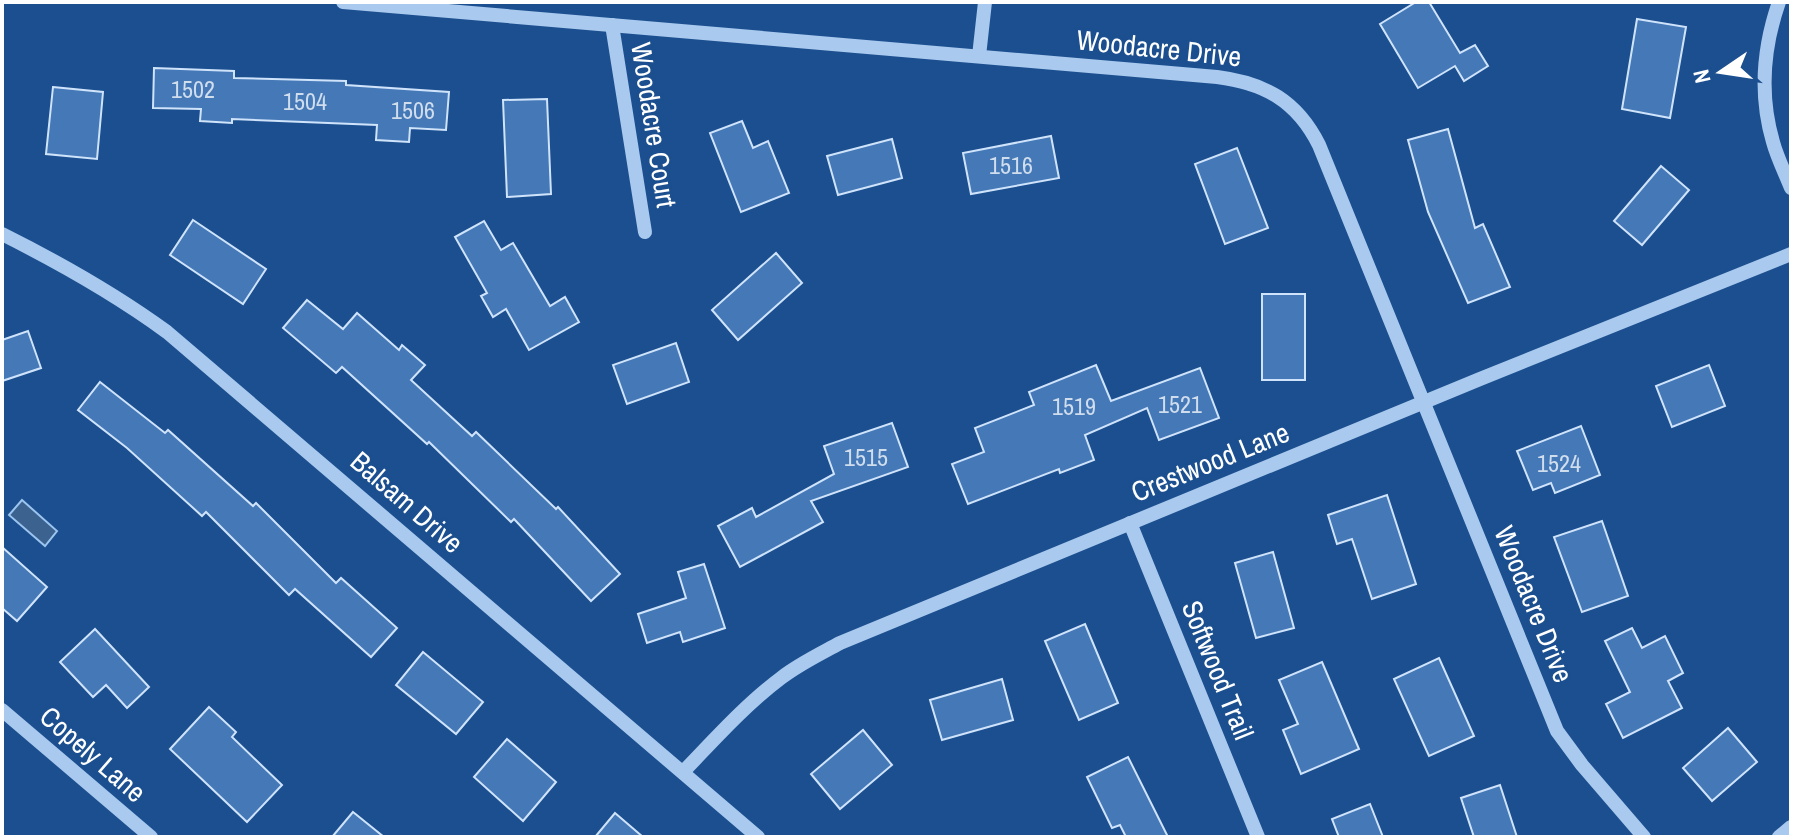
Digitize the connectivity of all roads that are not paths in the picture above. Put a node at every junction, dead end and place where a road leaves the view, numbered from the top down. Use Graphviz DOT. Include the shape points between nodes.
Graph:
graph roads {
  1 [pos="343,2"];
  2 [pos="985,2"];
  3 [pos="1779,2"];
  4 [pos="612,25"];
  5 [pos="979,56"];
  6 [pos="1791,188"];
  7 [pos="645,232"];
  8 [pos="2,234"];
  9 [pos="1791,254"];
  10 [pos="1424,402"];
  11 [pos="1130,523"];
  12 [pos="2,710"];
  13 [pos="683,772"];
  14 [pos="1791,827"];
  15 [pos="151,837"];
  16 [pos="758,837"];
  17 [pos="1258,837"];
  18 [pos="1644,837"];
  19 [pos="1779,837"];
  1 -- 4 [label="street, Woodacre Drive"];
  2 -- 5 [label="street"];
  3 -- 6 [label="street" via="1764,68 1765,106"];
  4 -- 5 [label="street, Woodacre Drive"];
  4 -- 7 [label="street, Woodacre Court"];
  5 -- 10 [label="street, Woodacre Drive" via="1233,79 1279,97 1303,119 1319,145"];
  8 -- 13 [label="street, Balsam Drive" via="167,332"];
  9 -- 10 [label="street, Crestwood Lane"];
  10 -- 11 [label="street, Crestwood Lane"];
  10 -- 18 [label="street, Woodacre Drive" via="1557,731"];
  11 -- 13 [label="street, Crestwood Lane" via="809,660 758,697"];
  11 -- 17 [label="street, Softwood Trail"];
  12 -- 15 [label="street, Copely Lane"];
  13 -- 16 [label="street, Balsam Drive"];
  14 -- 19 [label="street"];
}
